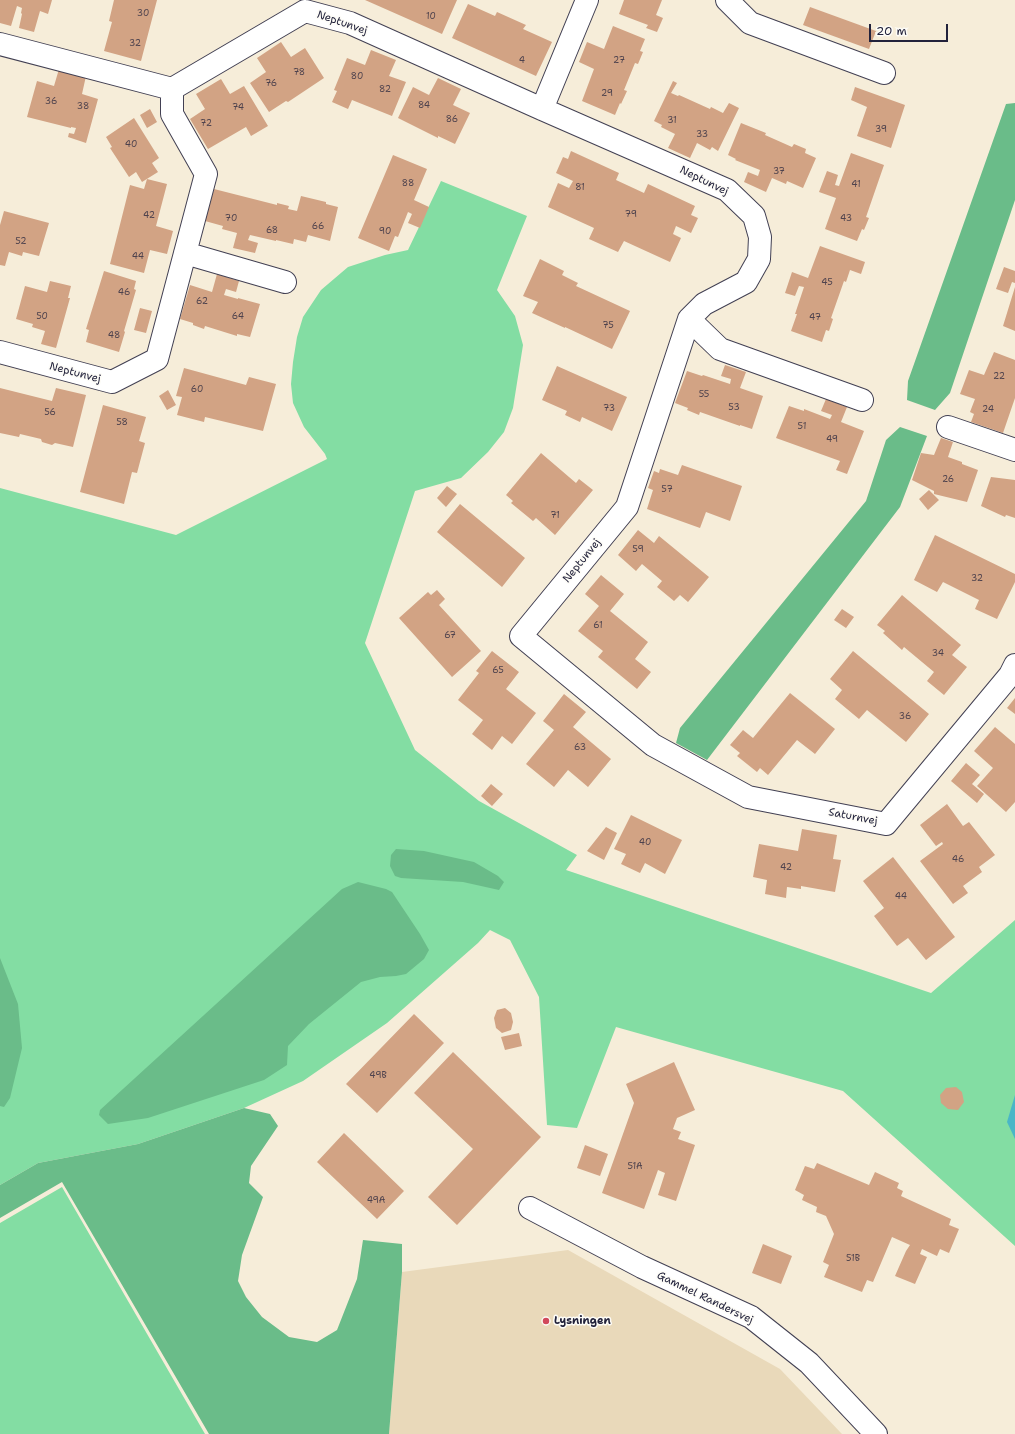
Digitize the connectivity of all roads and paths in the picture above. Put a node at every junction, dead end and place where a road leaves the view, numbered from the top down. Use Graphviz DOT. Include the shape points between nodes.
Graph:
graph roads {
  1 [pos="587,0"];
  2 [pos="728,0"];
  3 [pos="0,44"];
  4 [pos="884,73"];
  5 [pos="172,89"];
  6 [pos="542,109"];
  7 [pos="185,253"];
  8 [pos="285,282"];
  9 [pos="689,319"];
  10 [pos="0,352"];
  11 [pos="862,400"];
  12 [pos="948,427"];
  13 [pos="1015,450"];
  14 [pos="1015,665"];
  15 [pos="653,745"];
  16 [pos="530,1208"];
  17 [pos="876,1434"];
  1 -- 6 [label="street"];
  2 -- 4 [label="street" via="750,23"];
  3 -- 5 [label="street"];
  5 -- 6 [label="street, Neptunvej" via="305,11 350,23"];
  5 -- 7 [label="street, Neptunvej" via="172,114 206,174"];
  6 -- 9 [label="street, Neptunvej" via="727,190 754,216 760,237 759,259 746,282 704,304"];
  7 -- 8 [label="street"];
  7 -- 10 [label="street, Neptunvej" via="157,359 112,382"];
  9 -- 11 [label="street" via="720,349"];
  9 -- 15 [label="street, Neptunvej" via="627,507 521,636"];
  12 -- 13 [label="street"];
  14 -- 15 [label="street, Saturnvej" via="1010,675 886,824 748,796"];
  16 -- 17 [label="street, Gammel Randersvej" via="642,1267 751,1317 809,1363"];
}
